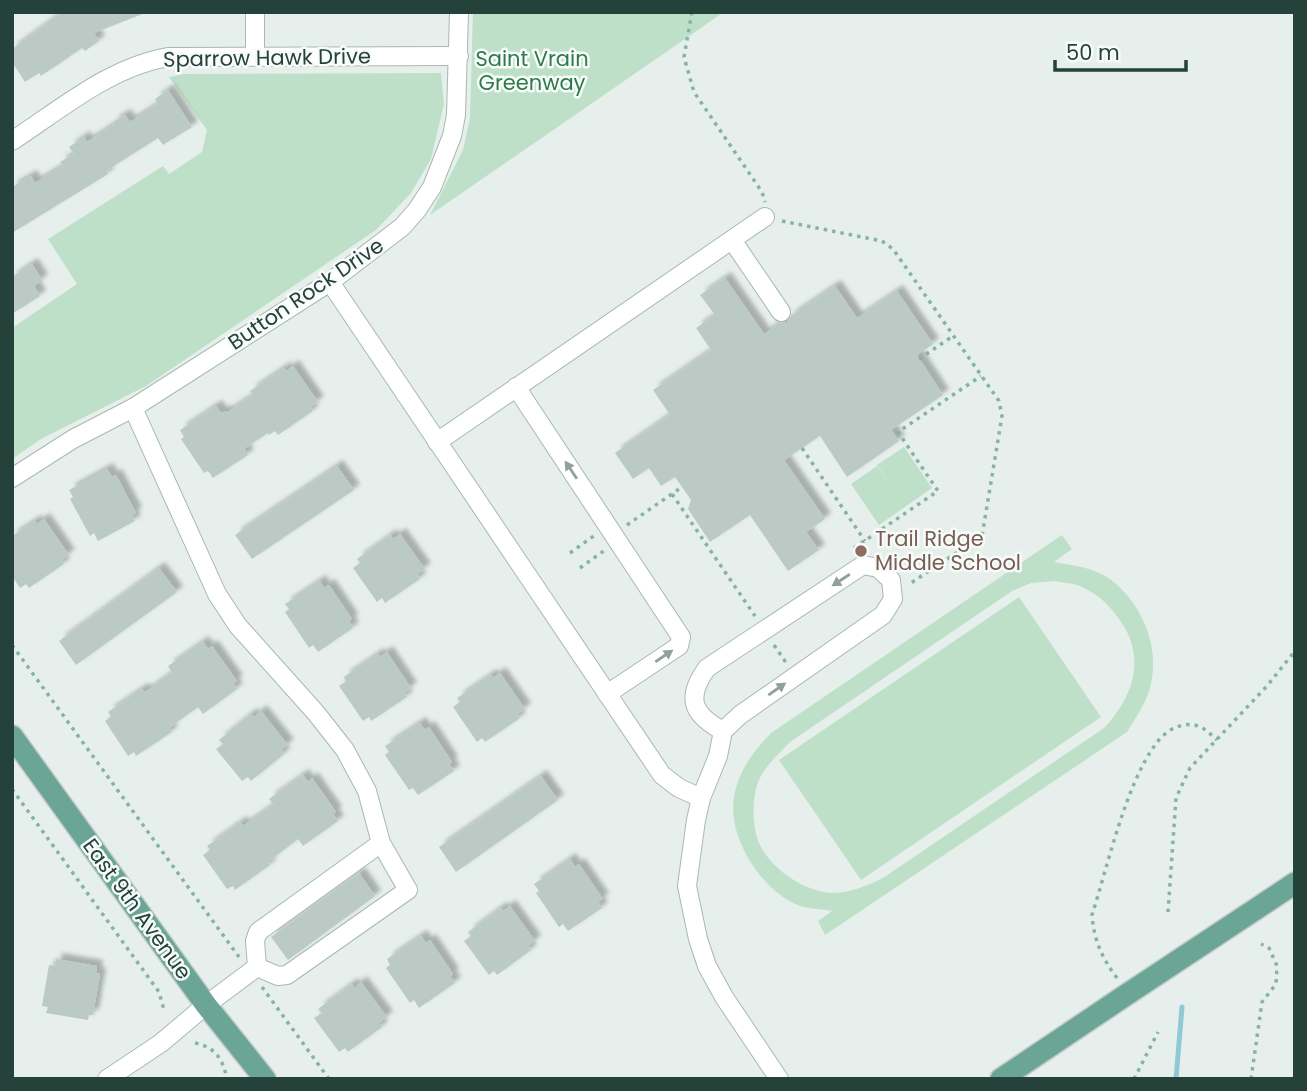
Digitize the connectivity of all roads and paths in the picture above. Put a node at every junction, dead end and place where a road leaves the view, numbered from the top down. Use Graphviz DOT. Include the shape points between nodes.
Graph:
graph roads {
  1 [pos="255,12"];
  2 [pos="459,12"];
  3 [pos="692,12"];
  4 [pos="255,56"];
  5 [pos="459,56"];
  6 [pos="12,141"];
  7 [pos="765,217"];
  8 [pos="732,240"];
  9 [pos="330,282"];
  10 [pos="781,312"];
  11 [pos="953,335"];
  12 [pos="919,359"];
  13 [pos="981,376"];
  14 [pos="516,387"];
  15 [pos="133,408"];
  16 [pos="437,442"];
  17 [pos="802,448"];
  18 [pos="12,478"];
  19 [pos="682,487"];
  20 [pos="672,494"];
  21 [pos="626,525"];
  22 [pos="595,535"];
  23 [pos="865,541"];
  24 [pos="854,548"];
  25 [pos="605,550"];
  26 [pos="570,553"];
  27 [pos="580,568"];
  28 [pos="911,583"];
  29 [pos="755,616"];
  30 [pos="771,640"];
  31 [pos="12,645"];
  32 [pos="1295,651"];
  33 [pos="787,664"];
  34 [pos="607,694"];
  35 [pos="723,731"];
  36 [pos="12,737"];
  37 [pos="1217,740"];
  38 [pos="12,789"];
  39 [pos="701,798"];
  40 [pos="381,843"];
  41 [pos="1295,883"];
  42 [pos="1168,912"];
  43 [pos="1261,944"];
  44 [pos="252,970"];
  45 [pos="1129,993"];
  46 [pos="206,1004"];
  47 [pos="164,1010"];
  48 [pos="1158,1032"];
  49 [pos="195,1043"];
  50 [pos="107,1079"];
  51 [pos="227,1079"];
  52 [pos="265,1079"];
  53 [pos="329,1079"];
  54 [pos="779,1079"];
  55 [pos="1001,1079"];
  56 [pos="1134,1079"];
  57 [pos="1251,1079"];
  1 -- 4 [label="street"];
  2 -- 5 [label="street, Button Rock Drive"];
  3 -- 7 [label="path" via="684,57 694,92 765,198"];
  4 -- 5 [label="street, Sparrow Hawk Drive"];
  4 -- 6 [label="street, Sparrow Hawk Drive" via="146,61 102,82"];
  5 -- 9 [label="street, Button Rock Drive" via="452,136 432,187 402,227"];
  7 -- 8 [label="street"];
  7 -- 11 [label="path" via="883,242 893,249"];
  8 -- 10 [label="street"];
  8 -- 14 [label="street"];
  9 -- 15 [label="street, Button Rock Drive"];
  9 -- 16 [label="street"];
  11 -- 12 [label="path"];
  11 -- 13 [label="path"];
  13 -- 23 [label="path" via="898,432 938,491"];
  13 -- 28 [label="path" via="999,401 1002,416 982,536"];
  14 -- 16 [label="street"];
  34 -- 14 [label="street, one-way" via="679,646 681,637"];
  15 -- 18 [label="street, Button Rock Drive"];
  15 -- 40 [label="street" via="217,594 238,626 345,750 367,791"];
  16 -- 34 [label="street"];
  17 -- 23 [label="path"];
  19 -- 20 [label="path"];
  20 -- 21 [label="path"];
  20 -- 29 [label="path"];
  22 -- 26 [label="path"];
  23 -- 24 [label="path"];
  25 -- 27 [label="path"];
  30 -- 33 [label="path"];
  31 -- 44 [label="path"];
  32 -- 37 [label="path"];
  34 -- 39 [label="street" via="662,775"];
  35 -- 35 [label="street, one-way" via="883,615 893,599 891,580 878,568 863,565 707,668 692,694 706,722"];
  35 -- 39 [label="street"];
  36 -- 46 [label="main road, East 9th Avenue"];
  37 -- 42 [label="path" via="1191,768 1176,798"];
  37 -- 45 [label="path" via="1203,727 1187,724 1168,731 1155,745 1130,793 1092,915 1103,959"];
  38 -- 47 [label="path" via="159,992"];
  39 -- 54 [label="street" via="687,886 698,939 724,997"];
  40 -- 44 [label="street" via="258,932"];
  40 -- 44 [label="street" via="408,890 287,975"];
  41 -- 45 [label="main road, bridge"];
  43 -- 57 [label="path" via="1269,948 1277,966 1276,984 1262,1002"];
  44 -- 46 [label="street"];
  44 -- 53 [label="path"];
  45 -- 55 [label="main road"];
  46 -- 50 [label="street" via="161,1043"];
  46 -- 52 [label="main road, East 9th Avenue"];
  48 -- 56 [label="path"];
  49 -- 51 [label="path" via="214,1050"];
}
